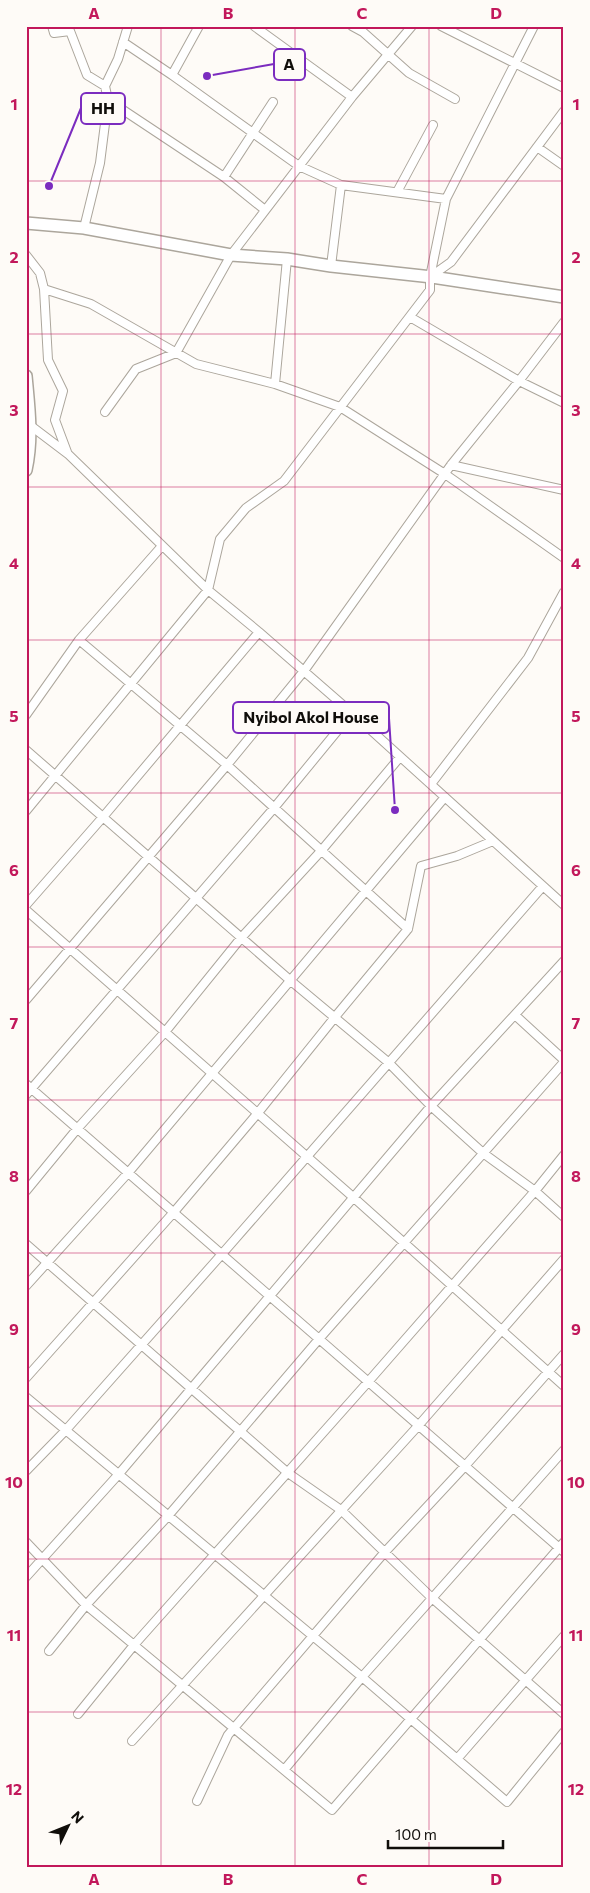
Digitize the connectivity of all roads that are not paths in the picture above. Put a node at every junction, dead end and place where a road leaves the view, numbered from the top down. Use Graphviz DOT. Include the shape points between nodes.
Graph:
graph roads {
  1 [pos="52,26"];
  2 [pos="128,26"];
  3 [pos="200,26"];
  4 [pos="254,26"];
  5 [pos="352,26"];
  6 [pos="412,26"];
  7 [pos="441,26"];
  8 [pos="534,26"];
  9 [pos="123,42"];
  10 [pos="388,53"];
  11 [pos="515,63"];
  12 [pos="172,74"];
  13 [pos="105,86"];
  14 [pos="564,88"];
  15 [pos="352,97"];
  16 [pos="455,99"];
  17 [pos="108,100"];
  18 [pos="273,102"];
  19 [pos="564,111"];
  20 [pos="433,125"];
  21 [pos="254,132"];
  22 [pos="537,147"];
  23 [pos="299,166"];
  24 [pos="564,166"];
  25 [pos="224,177"];
  26 [pos="341,185"];
  27 [pos="397,192"];
  28 [pos="446,199"];
  29 [pos="265,210"];
  30 [pos="26,223"];
  31 [pos="84,228"];
  32 [pos="231,254"];
  33 [pos="26,255"];
  34 [pos="287,259"];
  35 [pos="331,266"];
  36 [pos="430,277"];
  37 [pos="44,289"];
  38 [pos="564,297"];
  39 [pos="410,317"];
  40 [pos="562,327"];
  41 [pos="176,353"];
  42 [pos="26,376"];
  43 [pos="519,381"];
  44 [pos="275,384"];
  45 [pos="564,403"];
  46 [pos="340,407"];
  47 [pos="105,412"];
  48 [pos="31,426"];
  49 [pos="68,454"];
  50 [pos="451,465"];
  51 [pos="26,470"];
  52 [pos="445,474"];
  53 [pos="564,490"];
  54 [pos="162,546"];
  55 [pos="564,558"];
  56 [pos="208,590"];
  57 [pos="564,592"];
  58 [pos="259,632"];
  59 [pos="79,640"];
  60 [pos="304,671"];
  61 [pos="131,683"];
  62 [pos="352,713"];
  63 [pos="26,715"];
  64 [pos="181,725"];
  65 [pos="26,750"];
  66 [pos="400,757"];
  67 [pos="227,765"];
  68 [pos="56,775"];
  69 [pos="431,784"];
  70 [pos="445,797"];
  71 [pos="274,808"];
  72 [pos="26,811"];
  73 [pos="103,818"];
  74 [pos="493,841"];
  75 [pos="321,851"];
  76 [pos="148,857"];
  77 [pos="543,886"];
  78 [pos="365,891"];
  79 [pos="196,898"];
  80 [pos="564,904"];
  81 [pos="26,906"];
  82 [pos="26,910"];
  83 [pos="408,929"];
  84 [pos="241,938"];
  85 [pos="71,948"];
  86 [pos="564,961"];
  87 [pos="291,981"];
  88 [pos="117,990"];
  89 [pos="26,1000"];
  90 [pos="515,1015"];
  91 [pos="335,1017"];
  92 [pos="165,1032"];
  93 [pos="564,1061"];
  94 [pos="388,1062"];
  95 [pos="212,1073"];
  96 [pos="28,1089"];
  97 [pos="431,1106"];
  98 [pos="257,1114"];
  99 [pos="77,1129"];
  100 [pos="483,1153"];
  101 [pos="564,1155"];
  102 [pos="306,1157"];
  103 [pos="128,1172"];
  104 [pos="26,1191"];
  105 [pos="535,1191"];
  106 [pos="353,1198"];
  107 [pos="174,1212"];
  108 [pos="564,1218"];
  109 [pos="403,1243"];
  110 [pos="26,1244"];
  111 [pos="222,1254"];
  112 [pos="564,1259"];
  113 [pos="47,1263"];
  114 [pos="451,1285"];
  115 [pos="26,1286"];
  116 [pos="270,1296"];
  117 [pos="93,1303"];
  118 [pos="502,1331"];
  119 [pos="319,1339"];
  120 [pos="141,1344"];
  121 [pos="564,1354"];
  122 [pos="548,1372"];
  123 [pos="26,1378"];
  124 [pos="368,1382"];
  125 [pos="564,1386"];
  126 [pos="191,1388"];
  127 [pos="26,1397"];
  128 [pos="418,1426"];
  129 [pos="65,1430"];
  130 [pos="240,1431"];
  131 [pos="564,1450"];
  132 [pos="465,1466"];
  133 [pos="26,1471"];
  134 [pos="288,1473"];
  135 [pos="118,1475"];
  136 [pos="512,1507"];
  137 [pos="341,1510"];
  138 [pos="168,1516"];
  139 [pos="26,1542"];
  140 [pos="562,1547"];
  141 [pos="384,1553"];
  142 [pos="215,1555"];
  143 [pos="42,1558"];
  144 [pos="26,1577"];
  145 [pos="265,1596"];
  146 [pos="432,1598"];
  147 [pos="86,1605"];
  148 [pos="312,1636"];
  149 [pos="564,1636"];
  150 [pos="478,1640"];
  151 [pos="134,1645"];
  152 [pos="49,1651"];
  153 [pos="362,1677"];
  154 [pos="525,1680"];
  155 [pos="183,1685"];
  156 [pos="78,1714"];
  157 [pos="564,1714"];
  158 [pos="410,1719"];
  159 [pos="234,1728"];
  160 [pos="564,1732"];
  161 [pos="132,1741"];
  162 [pos="457,1759"];
  163 [pos="284,1770"];
  164 [pos="197,1801"];
  1 -- 13 [label="street" via="54,33 70,31 87,75"];
  2 -- 9 [label="street"];
  3 -- 12 [label="street"];
  4 -- 15 [label="street"];
  5 -- 10 [label="street"];
  6 -- 10 [label="street"];
  7 -- 11 [label="street"];
  8 -- 11 [label="street"];
  9 -- 12 [label="street"];
  9 -- 13 [label="street"];
  10 -- 15 [label="street"];
  10 -- 16 [label="street" via="409,73"];
  11 -- 14 [label="street"];
  11 -- 28 [label="street"];
  12 -- 21 [label="street"];
  13 -- 17 [label="street"];
  15 -- 23 [label="street"];
  17 -- 25 [label="street"];
  17 -- 31 [label="street" via="100,163"];
  18 -- 21 [label="street"];
  19 -- 22 [label="street"];
  20 -- 27 [label="street"];
  21 -- 23 [label="street"];
  21 -- 25 [label="street"];
  22 -- 24 [label="street"];
  22 -- 36 [label="street" via="451,262"];
  23 -- 26 [label="street"];
  23 -- 29 [label="street"];
  25 -- 29 [label="street"];
  26 -- 27 [label="street"];
  26 -- 35 [label="street"];
  27 -- 28 [label="street"];
  28 -- 36 [label="street"];
  29 -- 32 [label="street"];
  30 -- 31 [label="street"];
  31 -- 32 [label="street"];
  32 -- 34 [label="street"];
  32 -- 41 [label="street"];
  33 -- 37 [label="street" via="40,273"];
  34 -- 35 [label="street"];
  34 -- 44 [label="street"];
  35 -- 36 [label="street"];
  36 -- 38 [label="street"];
  36 -- 39 [label="street" via="430,290"];
  37 -- 41 [label="street" via="91,304"];
  37 -- 49 [label="street" via="48,360 63,391 55,420"];
  39 -- 43 [label="street"];
  39 -- 46 [label="street"];
  40 -- 43 [label="street"];
  41 -- 44 [label="street" via="196,364"];
  41 -- 47 [label="street" via="136,369"];
  42 -- 48 [label="street"];
  43 -- 45 [label="street"];
  43 -- 50 [label="street"];
  44 -- 46 [label="street"];
  46 -- 52 [label="street"];
  46 -- 56 [label="street" via="284,481 246,508 220,539"];
  48 -- 49 [label="street"];
  48 -- 51 [label="street"];
  49 -- 54 [label="street"];
  50 -- 52 [label="street"];
  50 -- 53 [label="street"];
  52 -- 55 [label="street"];
  52 -- 60 [label="street"];
  54 -- 56 [label="street"];
  54 -- 59 [label="street"];
  56 -- 58 [label="street"];
  56 -- 61 [label="street"];
  57 -- 69 [label="street" via="528,658"];
  58 -- 60 [label="street"];
  58 -- 64 [label="street"];
  59 -- 61 [label="street"];
  59 -- 63 [label="street"];
  60 -- 62 [label="street"];
  60 -- 67 [label="street"];
  61 -- 64 [label="street"];
  61 -- 68 [label="street"];
  62 -- 66 [label="street"];
  62 -- 71 [label="street"];
  64 -- 67 [label="street"];
  64 -- 73 [label="street"];
  65 -- 68 [label="street"];
  66 -- 69 [label="street"];
  66 -- 75 [label="street"];
  67 -- 71 [label="street"];
  67 -- 76 [label="street"];
  68 -- 72 [label="street"];
  68 -- 73 [label="street"];
  69 -- 70 [label="street"];
  70 -- 74 [label="street"];
  70 -- 78 [label="street"];
  71 -- 75 [label="street"];
  71 -- 79 [label="street"];
  73 -- 76 [label="street"];
  73 -- 81 [label="street"];
  74 -- 77 [label="street"];
  74 -- 83 [label="street" via="421,866"];
  75 -- 78 [label="street"];
  75 -- 84 [label="street"];
  76 -- 79 [label="street"];
  76 -- 85 [label="street"];
  77 -- 80 [label="street"];
  77 -- 94 [label="street"];
  78 -- 83 [label="street"];
  78 -- 87 [label="street"];
  79 -- 84 [label="street"];
  79 -- 88 [label="street"];
  82 -- 85 [label="street"];
  83 -- 91 [label="street"];
  84 -- 87 [label="street"];
  84 -- 92 [label="street"];
  85 -- 88 [label="street"];
  85 -- 89 [label="street"];
  86 -- 90 [label="street"];
  87 -- 91 [label="street"];
  87 -- 95 [label="street"];
  88 -- 92 [label="street"];
  88 -- 96 [label="street"];
  90 -- 93 [label="street"];
  90 -- 97 [label="street"];
  91 -- 94 [label="street"];
  91 -- 98 [label="street"];
  92 -- 95 [label="street"];
  92 -- 99 [label="street"];
  93 -- 100 [label="street"];
  94 -- 97 [label="street"];
  94 -- 102 [label="street"];
  95 -- 98 [label="street"];
  95 -- 103 [label="street"];
  96 -- 99 [label="street"];
  97 -- 100 [label="street"];
  97 -- 106 [label="street"];
  98 -- 102 [label="street"];
  98 -- 107 [label="street"];
  99 -- 103 [label="street"];
  99 -- 104 [label="street"];
  100 -- 105 [label="street"];
  100 -- 109 [label="street"];
  101 -- 105 [label="street"];
  102 -- 106 [label="street"];
  102 -- 111 [label="street"];
  103 -- 107 [label="street"];
  103 -- 113 [label="street"];
  105 -- 108 [label="street"];
  105 -- 114 [label="street"];
  106 -- 109 [label="street"];
  106 -- 116 [label="street"];
  107 -- 111 [label="street"];
  107 -- 117 [label="street"];
  109 -- 114 [label="street"];
  109 -- 119 [label="street"];
  110 -- 113 [label="street"];
  111 -- 116 [label="street"];
  111 -- 120 [label="street"];
  112 -- 118 [label="street"];
  113 -- 115 [label="street"];
  113 -- 117 [label="street"];
  114 -- 118 [label="street"];
  114 -- 124 [label="street"];
  116 -- 119 [label="street"];
  116 -- 126 [label="street"];
  117 -- 120 [label="street"];
  117 -- 123 [label="street"];
  118 -- 122 [label="street"];
  118 -- 128 [label="street"];
  119 -- 124 [label="street"];
  119 -- 130 [label="street"];
  120 -- 126 [label="street"];
  120 -- 129 [label="street"];
  121 -- 122 [label="street"];
  122 -- 125 [label="street"];
  122 -- 132 [label="street"];
  124 -- 128 [label="street"];
  124 -- 134 [label="street"];
  126 -- 130 [label="street"];
  126 -- 135 [label="street"];
  127 -- 129 [label="street"];
  128 -- 132 [label="street"];
  128 -- 137 [label="street"];
  129 -- 133 [label="street"];
  129 -- 135 [label="street"];
  130 -- 134 [label="street"];
  130 -- 138 [label="street"];
  131 -- 136 [label="street"];
  132 -- 136 [label="street"];
  132 -- 141 [label="street"];
  134 -- 137 [label="street"];
  134 -- 142 [label="street"];
  135 -- 138 [label="street"];
  135 -- 143 [label="street"];
  136 -- 140 [label="street"];
  136 -- 146 [label="street"];
  137 -- 141 [label="street"];
  137 -- 145 [label="street"];
  138 -- 142 [label="street"];
  138 -- 147 [label="street"];
  139 -- 143 [label="street"];
  140 -- 150 [label="street"];
  141 -- 146 [label="street"];
  141 -- 148 [label="street"];
  142 -- 145 [label="street"];
  142 -- 151 [label="street"];
  143 -- 144 [label="street"];
  143 -- 147 [label="street"];
  145 -- 148 [label="street"];
  145 -- 155 [label="street"];
  146 -- 150 [label="street"];
  146 -- 153 [label="street"];
  147 -- 151 [label="street"];
  147 -- 152 [label="street"];
  148 -- 153 [label="street"];
  148 -- 159 [label="street"];
  149 -- 154 [label="street"];
  150 -- 154 [label="street"];
  150 -- 158 [label="street"];
  151 -- 155 [label="street"];
  151 -- 156 [label="street"];
  153 -- 158 [label="street"];
  153 -- 163 [label="street"];
  154 -- 157 [label="street"];
  154 -- 162 [label="street"];
  155 -- 159 [label="street"];
  155 -- 161 [label="street"];
  158 -- 162 [label="street"];
  158 -- 163 [label="street" via="332,1810"];
  159 -- 163 [label="street"];
  159 -- 164 [label="street"];
  160 -- 162 [label="street" via="507,1802"];
}
